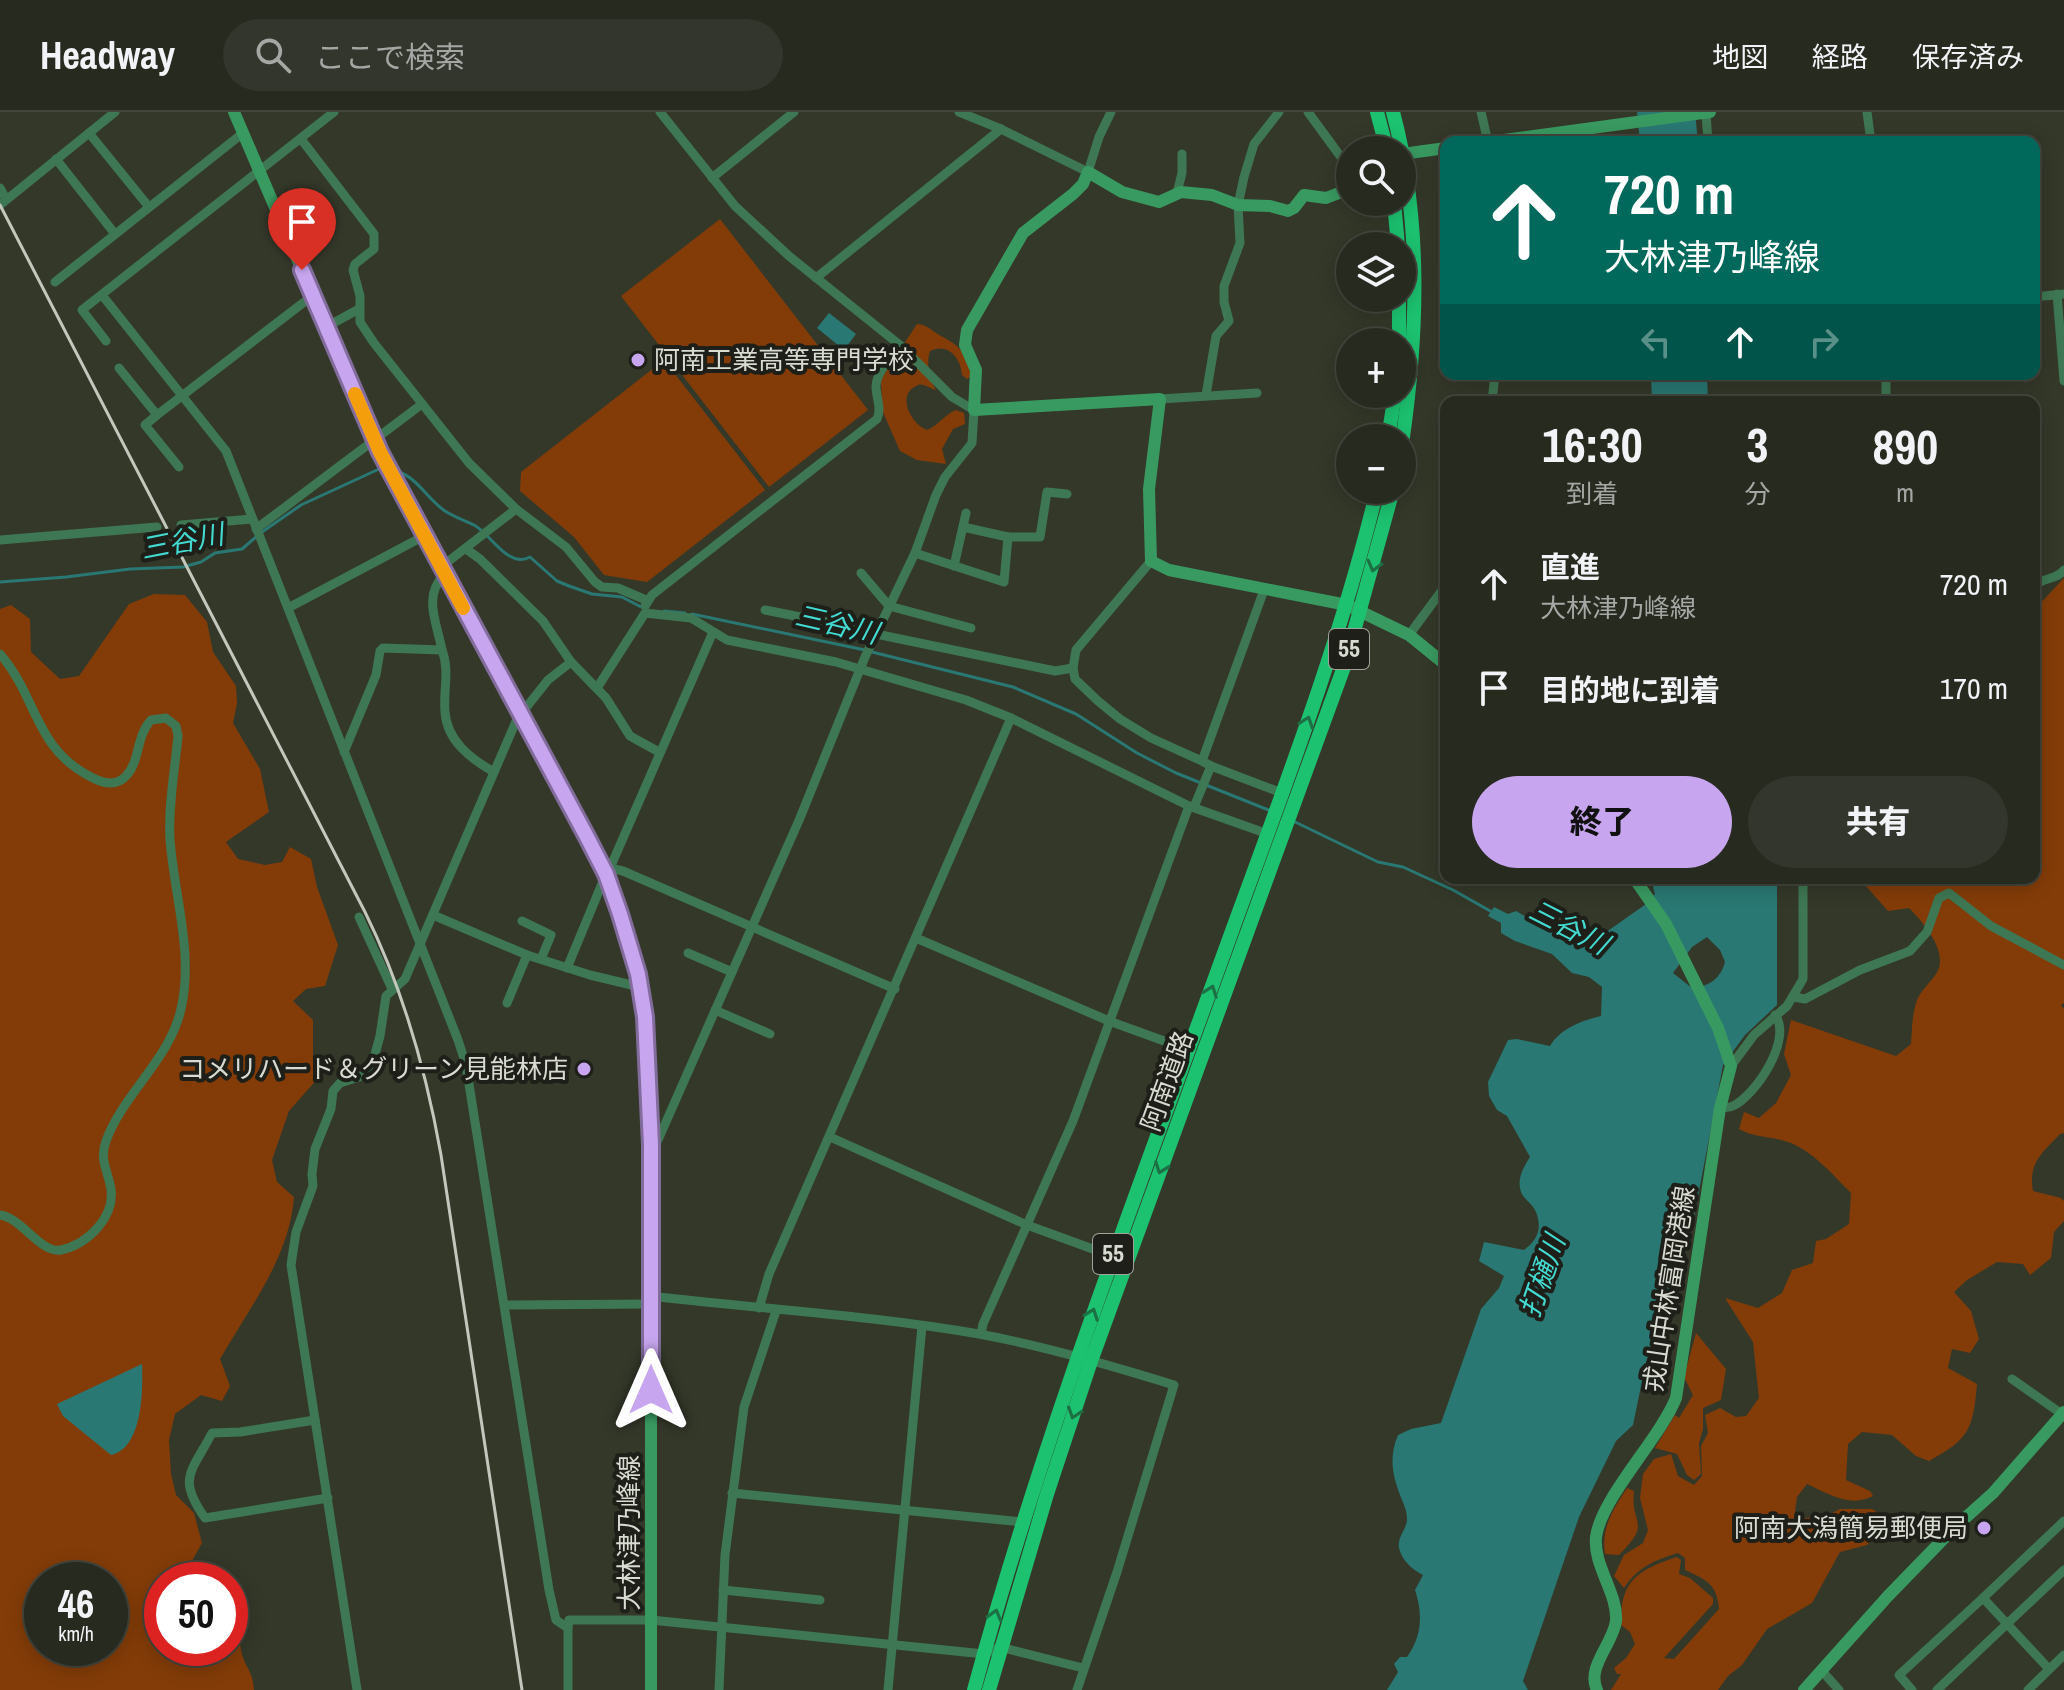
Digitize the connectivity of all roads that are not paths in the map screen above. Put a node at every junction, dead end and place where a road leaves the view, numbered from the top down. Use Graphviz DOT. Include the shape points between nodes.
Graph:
graph roads {
  1 [pos="115,112"];
  2 [pos="234,112"];
  3 [pos="334,112"];
  4 [pos="660,112"];
  5 [pos="794,112"];
  6 [pos="959,112"];
  7 [pos="1111,112"];
  8 [pos="1279,112"];
  9 [pos="1308,112"];
  10 [pos="1377,112"];
  11 [pos="1393,112"];
  12 [pos="1481,112"];
  13 [pos="1867,112"];
  14 [pos="1705,113"];
  15 [pos="1624,119"];
  16 [pos="1001,129"];
  17 [pos="89,133"];
  18 [pos="243,133"];
  19 [pos="1383,136"];
  20 [pos="1399,136"];
  21 [pos="1487,136"];
  22 [pos="1523,136"];
  23 [pos="1707,136"];
  24 [pos="1870,136"];
  25 [pos="301,139"];
  26 [pos="1336,148"];
  27 [pos="1440,149"];
  28 [pos="1416,152"];
  29 [pos="1182,154"];
  30 [pos="56,159"];
  31 [pos="259,168"];
  32 [pos="1088,172"];
  33 [pos="712,178"];
  34 [pos="0,188"];
  35 [pos="1177,193"];
  36 [pos="1336,195"];
  37 [pos="3,202"];
  38 [pos="1238,205"];
  39 [pos="149,207"];
  40 [pos="1410,216"];
  41 [pos="115,234"];
  42 [pos="816,278"];
  43 [pos="55,282"];
  44 [pos="2061,294"];
  45 [pos="102,295"];
  46 [pos="312,296"];
  47 [pos="2040,296"];
  48 [pos="359,309"];
  49 [pos="326,327"];
  50 [pos="106,341"];
  51 [pos="901,346"];
  52 [pos="119,368"];
  53 [pos="2064,381"];
  54 [pos="1257,393"];
  55 [pos="1206,395"];
  56 [pos="183,396"];
  57 [pos="1160,399"];
  58 [pos="422,404"];
  59 [pos="974,410"];
  60 [pos="157,415"];
  61 [pos="1405,424"];
  62 [pos="375,440"];
  63 [pos="179,467"];
  64 [pos="1067,494"];
  65 [pos="1373,504"];
  66 [pos="1389,504"];
  67 [pos="516,509"];
  68 [pos="966,513"];
  69 [pos="181,525"];
  70 [pos="157,527"];
  71 [pos="963,527"];
  72 [pos="257,530"];
  73 [pos="424,536"];
  74 [pos="1008,537"];
  75 [pos="0,540"];
  76 [pos="466,549"];
  77 [pos="915,553"];
  78 [pos="1151,561"];
  79 [pos="954,566"];
  80 [pos="443,570"];
  81 [pos="2064,570"];
  82 [pos="861,573"];
  83 [pos="2040,582"];
  84 [pos="1264,590"];
  85 [pos="1440,593"];
  86 [pos="1347,605"];
  87 [pos="889,606"];
  88 [pos="288,608"];
  89 [pos="645,608"];
  90 [pos="765,610"];
  91 [pos="1361,611"];
  92 [pos="971,628"];
  93 [pos="713,632"];
  94 [pos="1409,635"];
  95 [pos="875,636"];
  96 [pos="442,650"];
  97 [pos="0,654"];
  98 [pos="1440,660"];
  99 [pos="571,662"];
  100 [pos="1073,668"];
  101 [pos="860,669"];
  102 [pos="597,688"];
  103 [pos="521,714"];
  104 [pos="1011,718"];
  105 [pos="344,752"];
  106 [pos="659,752"];
  107 [pos="1207,766"];
  108 [pos="494,772"];
  109 [pos="1285,797"];
  110 [pos="1193,804"];
  111 [pos="1274,830"];
  112 [pos="607,871"];
  113 [pos="1638,884"];
  114 [pos="1803,884"];
  115 [pos="433,915"];
  116 [pos="359,917"];
  117 [pos="522,921"];
  118 [pos="752,926"];
  119 [pos="916,938"];
  120 [pos="420,945"];
  121 [pos="688,953"];
  122 [pos="527,955"];
  123 [pos="541,959"];
  124 [pos="2064,965"];
  125 [pos="567,968"];
  126 [pos="732,972"];
  127 [pos="640,987"];
  128 [pos="392,989"];
  129 [pos="895,989"];
  130 [pos="1794,997"];
  131 [pos="507,1003"];
  132 [pos="715,1010"];
  133 [pos="1775,1015"];
  134 [pos="1109,1021"];
  135 [pos="770,1034"];
  136 [pos="1189,1050"];
  137 [pos="1730,1064"];
  138 [pos="1720,1108"];
  139 [pos="830,1137"];
  140 [pos="651,1145"];
  141 [pos="0,1215"];
  142 [pos="1027,1225"];
  143 [pos="1112,1256"];
  144 [pos="651,1300"];
  145 [pos="505,1305"];
  146 [pos="759,1308"];
  147 [pos="776,1311"];
  148 [pos="922,1326"];
  149 [pos="981,1334"];
  150 [pos="1084,1359"];
  151 [pos="2012,1379"];
  152 [pos="2063,1413"];
  153 [pos="315,1420"];
  154 [pos="732,1493"];
  155 [pos="328,1498"];
  156 [pos="904,1511"];
  157 [pos="2064,1521"];
  158 [pos="1022,1522"];
  159 [pos="2064,1570"];
  160 [pos="723,1590"];
  161 [pos="1983,1598"];
  162 [pos="820,1600"];
  163 [pos="651,1620"];
  164 [pos="2006,1624"];
  165 [pos="720,1626"];
  166 [pos="568,1628"];
  167 [pos="891,1644"];
  168 [pos="1000,1647"];
  169 [pos="984,1654"];
  170 [pos="2064,1655"];
  171 [pos="1083,1668"];
  172 [pos="2049,1669"];
  173 [pos="1822,1671"];
  174 [pos="357,1690"];
  175 [pos="568,1690"];
  176 [pos="651,1690"];
  177 [pos="719,1690"];
  178 [pos="888,1690"];
  179 [pos="974,1690"];
  180 [pos="989,1690"];
  181 [pos="1077,1690"];
  182 [pos="1597,1690"];
  183 [pos="1804,1690"];
  184 [pos="1839,1690"];
  185 [pos="1912,1690"];
  186 [pos="1937,1690"];
  187 [pos="2028,1690"];
  1 -- 17 [label="street"];
  2 -- 18 [label="main road, 大林津乃峰線"];
  3 -- 25 [label="street"];
  4 -- 33 [label="street"];
  5 -- 33 [label="street"];
  6 -- 16 [label="street"];
  7 -- 32 [label="street"];
  8 -- 38 [label="street" via="1254,144"];
  9 -- 26 [label="street"];
  10 -- 19 [label="highway"];
  11 -- 20 [label="highway"];
  12 -- 21 [label="street"];
  13 -- 24 [label="street"];
  14 -- 15 [label="main road"];
  14 -- 23 [label="street"];
  15 -- 22 [label="main road"];
  16 -- 32 [label="street"];
  16 -- 42 [label="street"];
  17 -- 30 [label="street"];
  17 -- 39 [label="street"];
  18 -- 31 [label="main road, 大林津乃峰線"];
  18 -- 39 [label="street"];
  25 -- 31 [label="street"];
  25 -- 48 [label="street" via="374,234 374,249 353,270"];
  27 -- 28 [label="main road"];
  29 -- 35 [label="street"];
  30 -- 37 [label="street"];
  30 -- 41 [label="street"];
  31 -- 45 [label="street"];
  31 -- 46 [label="main road, 大林津乃峰線"];
  32 -- 35 [label="main road" via="1122,192 1159,202"];
  32 -- 59 [label="main road" via="1073,194 1019,238 967,330 965,345 976,370"];
  33 -- 42 [label="street" via="735,206"];
  34 -- 37 [label="street"];
  35 -- 38 [label="main road" via="1212,195"];
  36 -- 38 [label="main road" via="1304,195 1288,211"];
  38 -- 55 [label="street" via="1240,243 1224,286 1229,321 1216,336"];
  39 -- 41 [label="street"];
  40 -- 61 [label="highway" via="1415,319"];
  41 -- 43 [label="street"];
  42 -- 51 [label="street"];
  44 -- 47 [label="street"];
  44 -- 53 [label="street"];
  45 -- 50 [label="street" via="82,310"];
  45 -- 56 [label="street"];
  46 -- 49 [label="main road, 大林津乃峰線"];
  46 -- 56 [label="street"];
  48 -- 49 [label="street"];
  48 -- 58 [label="street" via="360,322"];
  49 -- 62 [label="main road, 大林津乃峰線"];
  51 -- 59 [label="street" via="952,397"];
  51 -- 89 [label="street" via="880,371 877,419"];
  52 -- 60 [label="street"];
  54 -- 55 [label="street"];
  55 -- 57 [label="street"];
  56 -- 60 [label="street"];
  56 -- 72 [label="street" via="226,451"];
  57 -- 59 [label="main road"];
  57 -- 78 [label="main road" via="1149,489"];
  58 -- 62 [label="street"];
  58 -- 67 [label="street" via="469,463"];
  59 -- 77 [label="street" via="972,443 945,477"];
  60 -- 63 [label="street" via="145,425"];
  62 -- 72 [label="street"];
  62 -- 73 [label="main road, 大林津乃峰線"];
  64 -- 74 [label="street" via="1047,492 1040,537"];
  65 -- 86 [label="highway, 阿南道路 / 55"];
  66 -- 91 [label="highway, 阿南道路 / 55, one-way"];
  67 -- 76 [label="street"];
  67 -- 89 [label="street" via="566,547 595,582 618,588"];
  68 -- 71 [label="street"];
  69 -- 72 [label="street"];
  70 -- 75 [label="street"];
  71 -- 74 [label="street"];
  71 -- 79 [label="street"];
  72 -- 88 [label="street"];
  73 -- 80 [label="main road, 大林津乃峰線"];
  73 -- 88 [label="street"];
  74 -- 79 [label="street" via="1004,582"];
  76 -- 80 [label="street"];
  76 -- 99 [label="street" via="543,621"];
  77 -- 79 [label="street"];
  77 -- 87 [label="street"];
  78 -- 84 [label="main road" via="1169,570"];
  78 -- 100 [label="street" via="1076,650"];
  80 -- 96 [label="street" via="431,599"];
  80 -- 103 [label="main road, 大林津乃峰線"];
  81 -- 83 [label="street"];
  82 -- 87 [label="street"];
  84 -- 86 [label="main road"];
  84 -- 107 [label="street"];
  85 -- 94 [label="street"];
  86 -- 91 [label="main road"];
  109 -- 86 [label="highway, 阿南道路 / 55, one-way"];
  87 -- 92 [label="street"];
  87 -- 95 [label="street"];
  88 -- 105 [label="street"];
  89 -- 93 [label="street" via="691,618"];
  89 -- 102 [label="street"];
  90 -- 95 [label="street"];
  91 -- 94 [label="main road"];
  91 -- 109 [label="highway, 阿南道路 / 55" via="1345,664"];
  93 -- 101 [label="street" via="727,640"];
  93 -- 106 [label="street"];
  94 -- 98 [label="main road"];
  95 -- 100 [label="street" via="1055,671"];
  95 -- 101 [label="street"];
  96 -- 105 [label="street" via="380,651 376,675"];
  96 -- 108 [label="street" via="448,726 460,748"];
  97 -- 141 [label="street" via="55,751 97,781 112,783 125,777 151,720 163,717 176,726 170,834 186,958 181,1012 172,1033 105,1143 103,1164 112,1192 104,1220 87,1236 56,1250"];
  99 -- 102 [label="street"];
  99 -- 103 [label="street" via="548,680"];
  100 -- 107 [label="street" via="1075,679 1120,719"];
  101 -- 104 [label="street"];
  101 -- 118 [label="street"];
  102 -- 106 [label="street" via="630,736"];
  103 -- 108 [label="street"];
  103 -- 112 [label="main road, 大林津乃峰線"];
  104 -- 110 [label="street"];
  104 -- 119 [label="street"];
  105 -- 120 [label="street"];
  106 -- 112 [label="street"];
  107 -- 109 [label="street"];
  107 -- 110 [label="street"];
  108 -- 115 [label="street"];
  109 -- 111 [label="highway, 阿南道路 / 55"];
  110 -- 111 [label="street"];
  110 -- 134 [label="street"];
  136 -- 111 [label="highway, 阿南道路 / 55, one-way"];
  111 -- 150 [label="highway, 阿南道路 / 55, one-way"];
  112 -- 118 [label="street"];
  112 -- 125 [label="street"];
  112 -- 127 [label="main road, 大林津乃峰線"];
  113 -- 137 [label="main road" via="1684,961"];
  114 -- 130 [label="street" via="1805,964"];
  115 -- 120 [label="street"];
  115 -- 122 [label="street"];
  116 -- 128 [label="street"];
  117 -- 123 [label="street" via="551,935"];
  118 -- 126 [label="street"];
  118 -- 129 [label="street"];
  119 -- 129 [label="street"];
  119 -- 134 [label="street"];
  120 -- 128 [label="street" via="405,979"];
  120 -- 145 [label="street" via="466,1065"];
  121 -- 126 [label="street"];
  122 -- 123 [label="street"];
  122 -- 131 [label="street"];
  123 -- 125 [label="street"];
  124 -- 130 [label="street" via="1991,926 1949,893 1939,898 1927,932 1910,951 1805,999"];
  125 -- 127 [label="street"];
  126 -- 132 [label="street"];
  127 -- 140 [label="main road, 大林津乃峰線" via="649,1056"];
  128 -- 153 [label="street" via="367,1070 333,1091 315,1149 313,1186 296,1232 291,1265"];
  129 -- 139 [label="street"];
  130 -- 133 [label="street"];
  132 -- 135 [label="street"];
  132 -- 140 [label="street" via="658,1140"];
  133 -- 137 [label="street"];
  133 -- 138 [label="street" via="1782,1037 1772,1060 1733,1106"];
  134 -- 136 [label="street"];
  134 -- 142 [label="street"];
  136 -- 143 [label="highway, 阿南道路 / 55"];
  137 -- 138 [label="main road, 戎山中林富岡港線"];
  138 -- 182 [label="main road, 戎山中林富岡港線" via="1676,1398 1612,1501 1596,1539 1616,1622 1596,1670"];
  139 -- 142 [label="street"];
  139 -- 146 [label="street"];
  140 -- 144 [label="main road, 大林津乃峰線"];
  142 -- 143 [label="street"];
  142 -- 149 [label="street"];
  150 -- 143 [label="highway, 阿南道路 / 55, one-way"];
  144 -- 145 [label="street"];
  144 -- 146 [label="street"];
  144 -- 163 [label="main road, 大林津乃峰線"];
  145 -- 166 [label="street" via="551,1601 556,1620"];
  146 -- 147 [label="street"];
  147 -- 148 [label="street"];
  147 -- 154 [label="street" via="744,1407"];
  148 -- 149 [label="street"];
  148 -- 156 [label="street"];
  149 -- 150 [label="street"];
  150 -- 158 [label="highway, 阿南道路 / 55"];
  150 -- 168 [label="highway, 阿南道路 / 55, one-way"];
  150 -- 171 [label="street" via="1174,1385"];
  151 -- 152 [label="street"];
  152 -- 173 [label="main road"];
  153 -- 155 [label="street"];
  153 -- 155 [label="street" via="212,1433 190,1476 189,1493 205,1518"];
  154 -- 156 [label="street"];
  154 -- 160 [label="street"];
  155 -- 174 [label="street"];
  156 -- 158 [label="street"];
  156 -- 167 [label="street"];
  157 -- 161 [label="street"];
  169 -- 158 [label="highway, 阿南道路 / 55, one-way"];
  159 -- 164 [label="street"];
  160 -- 162 [label="street"];
  160 -- 165 [label="street"];
  161 -- 164 [label="street"];
  161 -- 185 [label="street" via="1899,1675"];
  163 -- 165 [label="street"];
  163 -- 166 [label="street" via="569,1620"];
  163 -- 176 [label="main road, 大林津乃峰線"];
  164 -- 172 [label="street"];
  164 -- 186 [label="street"];
  165 -- 167 [label="street"];
  165 -- 177 [label="street"];
  166 -- 175 [label="street"];
  167 -- 169 [label="street"];
  167 -- 178 [label="street"];
  168 -- 169 [label="street"];
  168 -- 171 [label="street"];
  168 -- 180 [label="highway, 阿南道路 / 55"];
  169 -- 179 [label="highway, 阿南道路 / 55"];
  170 -- 172 [label="street"];
  171 -- 181 [label="street"];
  172 -- 187 [label="street"];
  173 -- 183 [label="main road"];
  173 -- 184 [label="street"];
}
